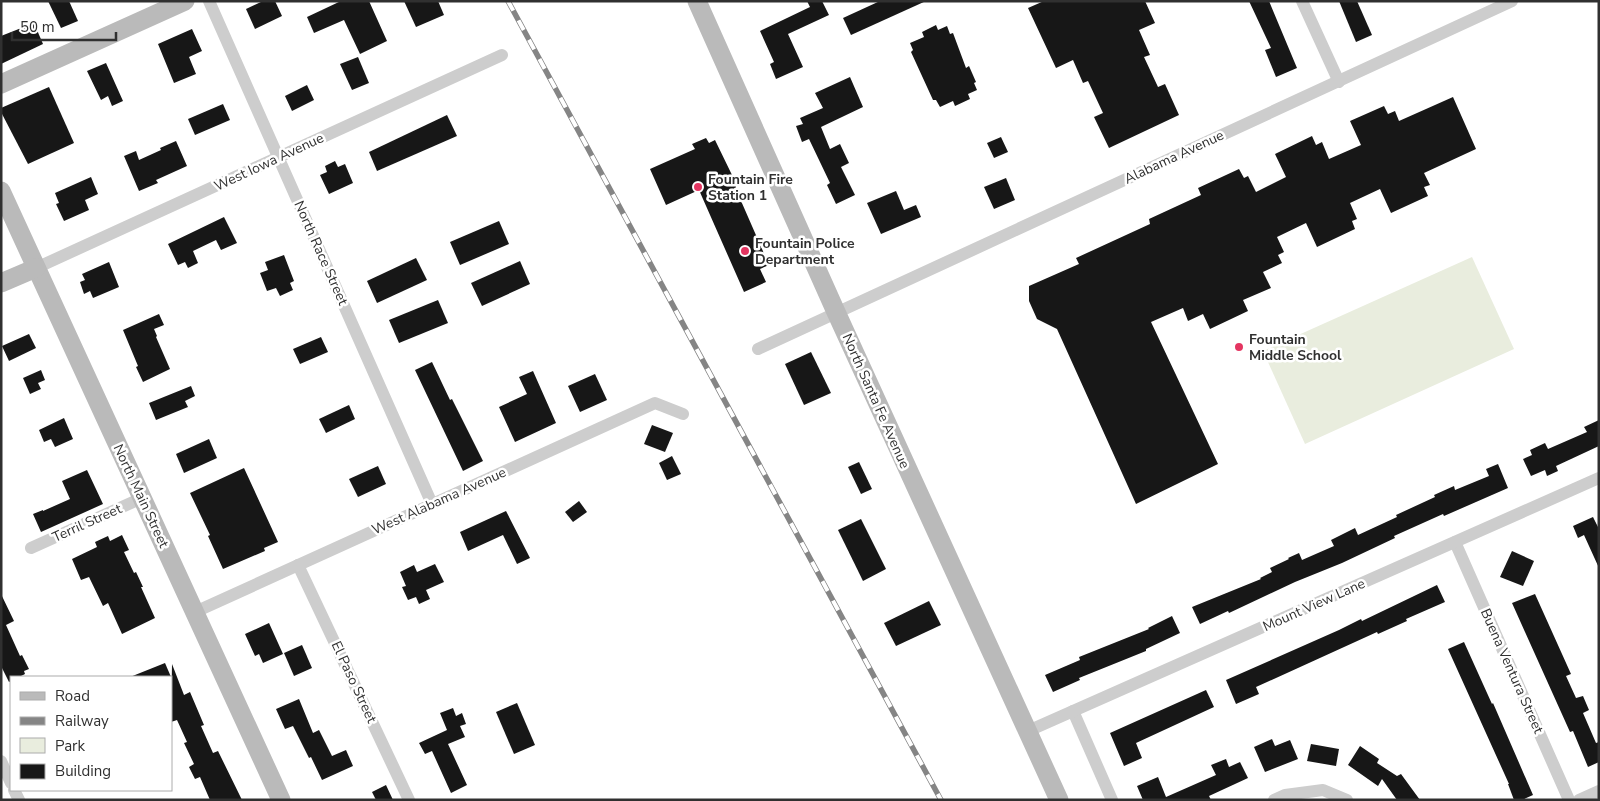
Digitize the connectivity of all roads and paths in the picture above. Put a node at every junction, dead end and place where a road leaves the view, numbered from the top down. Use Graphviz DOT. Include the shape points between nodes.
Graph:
graph roads {
  1 [pos="185,1"];
  2 [pos="209,1"];
  3 [pos="697,1"];
  4 [pos="1302,1"];
  5 [pos="1512,1"];
  6 [pos="1485,7"];
  7 [pos="502,55"];
  8 [pos="1339,82"];
  9 [pos="1,84"];
  10 [pos="278,158"];
  11 [pos="1,191"];
  12 [pos="36,268"];
  13 [pos="1,283"];
  14 [pos="836,312"];
  15 [pos="758,349"];
  16 [pos="684,414"];
  17 [pos="1599,478"];
  18 [pos="142,498"];
  19 [pos="432,504"];
  20 [pos="1455,542"];
  21 [pos="31,548"];
  22 [pos="298,565"];
  23 [pos="195,612"];
  24 [pos="1073,711"];
  25 [pos="1028,731"];
  26 [pos="1,761"];
  27 [pos="10,781"];
  28 [pos="1599,790"];
  29 [pos="281,800"];
  30 [pos="409,800"];
  31 [pos="1059,800"];
  32 [pos="1112,800"];
  33 [pos="1274,800"];
  34 [pos="1347,800"];
  35 [pos="1569,800"];
  36 [pos="1578,800"];
  1 -- 9 [label="main road"];
  2 -- 10 [label="street, North Race Street"];
  3 -- 14 [label="main road, North Santa Fe Avenue"];
  4 -- 8 [label="street"];
  5 -- 6 [label="street, Alabama Avenue"];
  6 -- 8 [label="street, Alabama Avenue"];
  7 -- 10 [label="street, West Iowa Avenue"];
  8 -- 14 [label="street, Alabama Avenue"];
  10 -- 12 [label="street, West Iowa Avenue"];
  10 -- 19 [label="street, North Race Street"];
  11 -- 12 [label="main road, North Main Street"];
  12 -- 13 [label="main road"];
  12 -- 18 [label="main road, North Main Street"];
  14 -- 15 [label="street, Alabama Avenue"];
  14 -- 25 [label="main road, North Santa Fe Avenue"];
  16 -- 19 [label="street, West Alabama Avenue" via="655,403"];
  17 -- 20 [label="street, Mount View Lane"];
  18 -- 21 [label="street, Terril Street"];
  18 -- 23 [label="main road, North Main Street"];
  19 -- 22 [label="street, West Alabama Avenue"];
  20 -- 24 [label="street, Mount View Lane"];
  20 -- 35 [label="street, Buena Ventura Street"];
  22 -- 23 [label="street, West Alabama Avenue"];
  22 -- 30 [label="street, El Paso Street"];
  23 -- 29 [label="main road, North Main Street"];
  24 -- 25 [label="street, Mount View Lane"];
  24 -- 32 [label="street"];
  25 -- 31 [label="main road, North Santa Fe Avenue"];
  26 -- 27 [label="street"];
  28 -- 36 [label="street"];
  33 -- 34 [label="street" via="1285,795 1323,790"];
}
